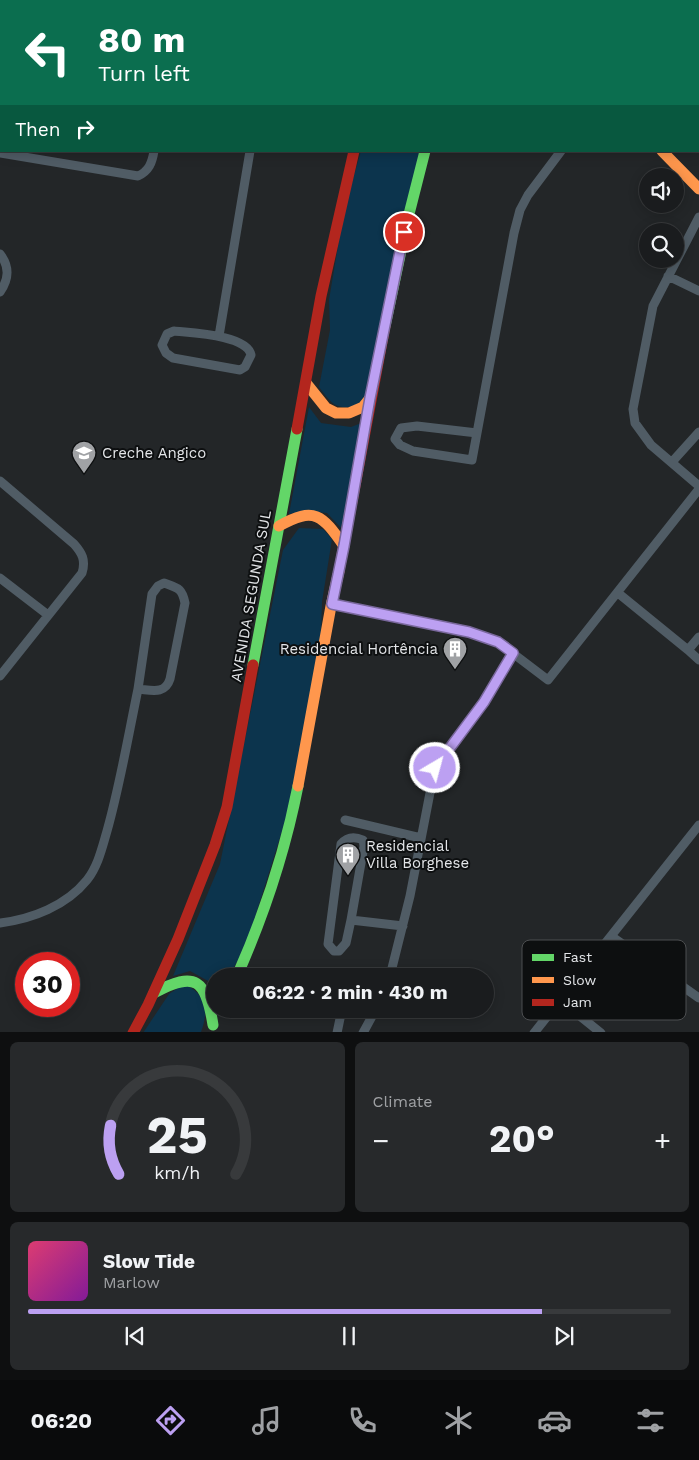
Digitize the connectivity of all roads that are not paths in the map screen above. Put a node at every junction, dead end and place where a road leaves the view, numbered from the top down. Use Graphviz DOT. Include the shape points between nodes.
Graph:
graph roads {
  1 [pos="154,152"];
  2 [pos="250,152"];
  3 [pos="354,152"];
  4 [pos="424,152"];
  5 [pos="560,152"];
  6 [pos="663,152"];
  7 [pos="0,153"];
  8 [pos="699,189"];
  9 [pos="699,217"];
  10 [pos="0,254"];
  11 [pos="668,276"];
  12 [pos="699,291"];
  13 [pos="0,292"];
  14 [pos="219,336"];
  15 [pos="306,383"];
  16 [pos="370,398"];
  17 [pos="699,432"];
  18 [pos="477,433"];
  19 [pos="672,462"];
  20 [pos="0,481"];
  21 [pos="699,487"];
  22 [pos="279,526"];
  23 [pos="344,546"];
  24 [pos="0,578"];
  25 [pos="618,593"];
  26 [pos="332,604"];
  27 [pos="48,615"];
  28 [pos="699,637"];
  29 [pos="688,650"];
  30 [pos="513,653"];
  31 [pos="699,660"];
  32 [pos="0,676"];
  33 [pos="138,689"];
  34 [pos="345,820"];
  35 [pos="699,825"];
  36 [pos="421,838"];
  37 [pos="351,920"];
  38 [pos="0,923"];
  39 [pos="403,926"];
  40 [pos="611,936"];
  41 [pos="608,940"];
  42 [pos="617,940"];
  43 [pos="241,968"];
  44 [pos="392,968"];
  45 [pos="686,989"];
  46 [pos="154,993"];
  47 [pos="699,998"];
  48 [pos="340,1018"];
  49 [pos="371,1018"];
  50 [pos="544,1020"];
  51 [pos="586,1020"];
  52 [pos="211,1029"];
  53 [pos="133,1032"];
  54 [pos="337,1032"];
  55 [pos="363,1032"];
  56 [pos="534,1032"];
  57 [pos="601,1032"];
  1 -- 7 [label="street" via="152,163 138,176"];
  2 -- 14 [label="street"];
  3 -- 15 [label="main road, AVENIDA SEGUNDA SUL" via="321,296"];
  4 -- 16 [label="main road"];
  5 -- 18 [label="street" via="537,181 520,210"];
  6 -- 8 [label="main road"];
  9 -- 11 [label="street"];
  10 -- 13 [label="street" via="8,271"];
  11 -- 12 [label="street"];
  11 -- 19 [label="street" via="653,306 633,408 635,423 643,436"];
  14 -- 14 [label="street" via="174,331 164,337 162,347 173,358 240,370 251,355 250,350"];
  15 -- 16 [label="main road" via="326,408 336,413 349,413 363,407"];
  15 -- 22 [label="main road, AVENIDA SEGUNDA SUL"];
  16 -- 23 [label="main road"];
  17 -- 19 [label="street"];
  18 -- 18 [label="street" via="472,460 413,451 395,439 401,428 416,426"];
  19 -- 21 [label="street"];
  20 -- 27 [label="street" via="74,544 84,560 82,573"];
  21 -- 25 [label="street"];
  22 -- 23 [label="main road" via="305,514 316,515 325,520"];
  22 -- 46 [label="main road, AVENIDA SEGUNDA SUL" via="227,807 189,915"];
  23 -- 26 [label="main road"];
  24 -- 27 [label="street"];
  25 -- 29 [label="street"];
  25 -- 30 [label="street" via="548,680"];
  26 -- 30 [label="street" via="469,632 498,642"];
  26 -- 43 [label="main road" via="291,820 264,910"];
  27 -- 32 [label="street"];
  28 -- 29 [label="street"];
  29 -- 31 [label="street"];
  30 -- 36 [label="street" via="484,702 435,768"];
  33 -- 33 [label="street" via="152,594 164,583 177,587 183,593 185,604 170,679 166,688 160,691"];
  33 -- 38 [label="street" via="112,811 99,859 88,879 52,908 19,921"];
  34 -- 36 [label="street"];
  35 -- 40 [label="street"];
  36 -- 39 [label="street"];
  37 -- 37 [label="street" via="346,944 340,951 334,951 328,944 340,844 352,837 362,840 364,846"];
  37 -- 39 [label="street"];
  39 -- 44 [label="street"];
  40 -- 41 [label="street"];
  40 -- 42 [label="street"];
  45 -- 47 [label="street"];
  46 -- 52 [label="main road" via="169,984 192,981 203,988 209,999"];
  46 -- 53 [label="main road, AVENIDA SEGUNDA SUL"];
  48 -- 54 [label="street"];
  49 -- 55 [label="street"];
  50 -- 56 [label="street"];
  51 -- 57 [label="street"];
}
